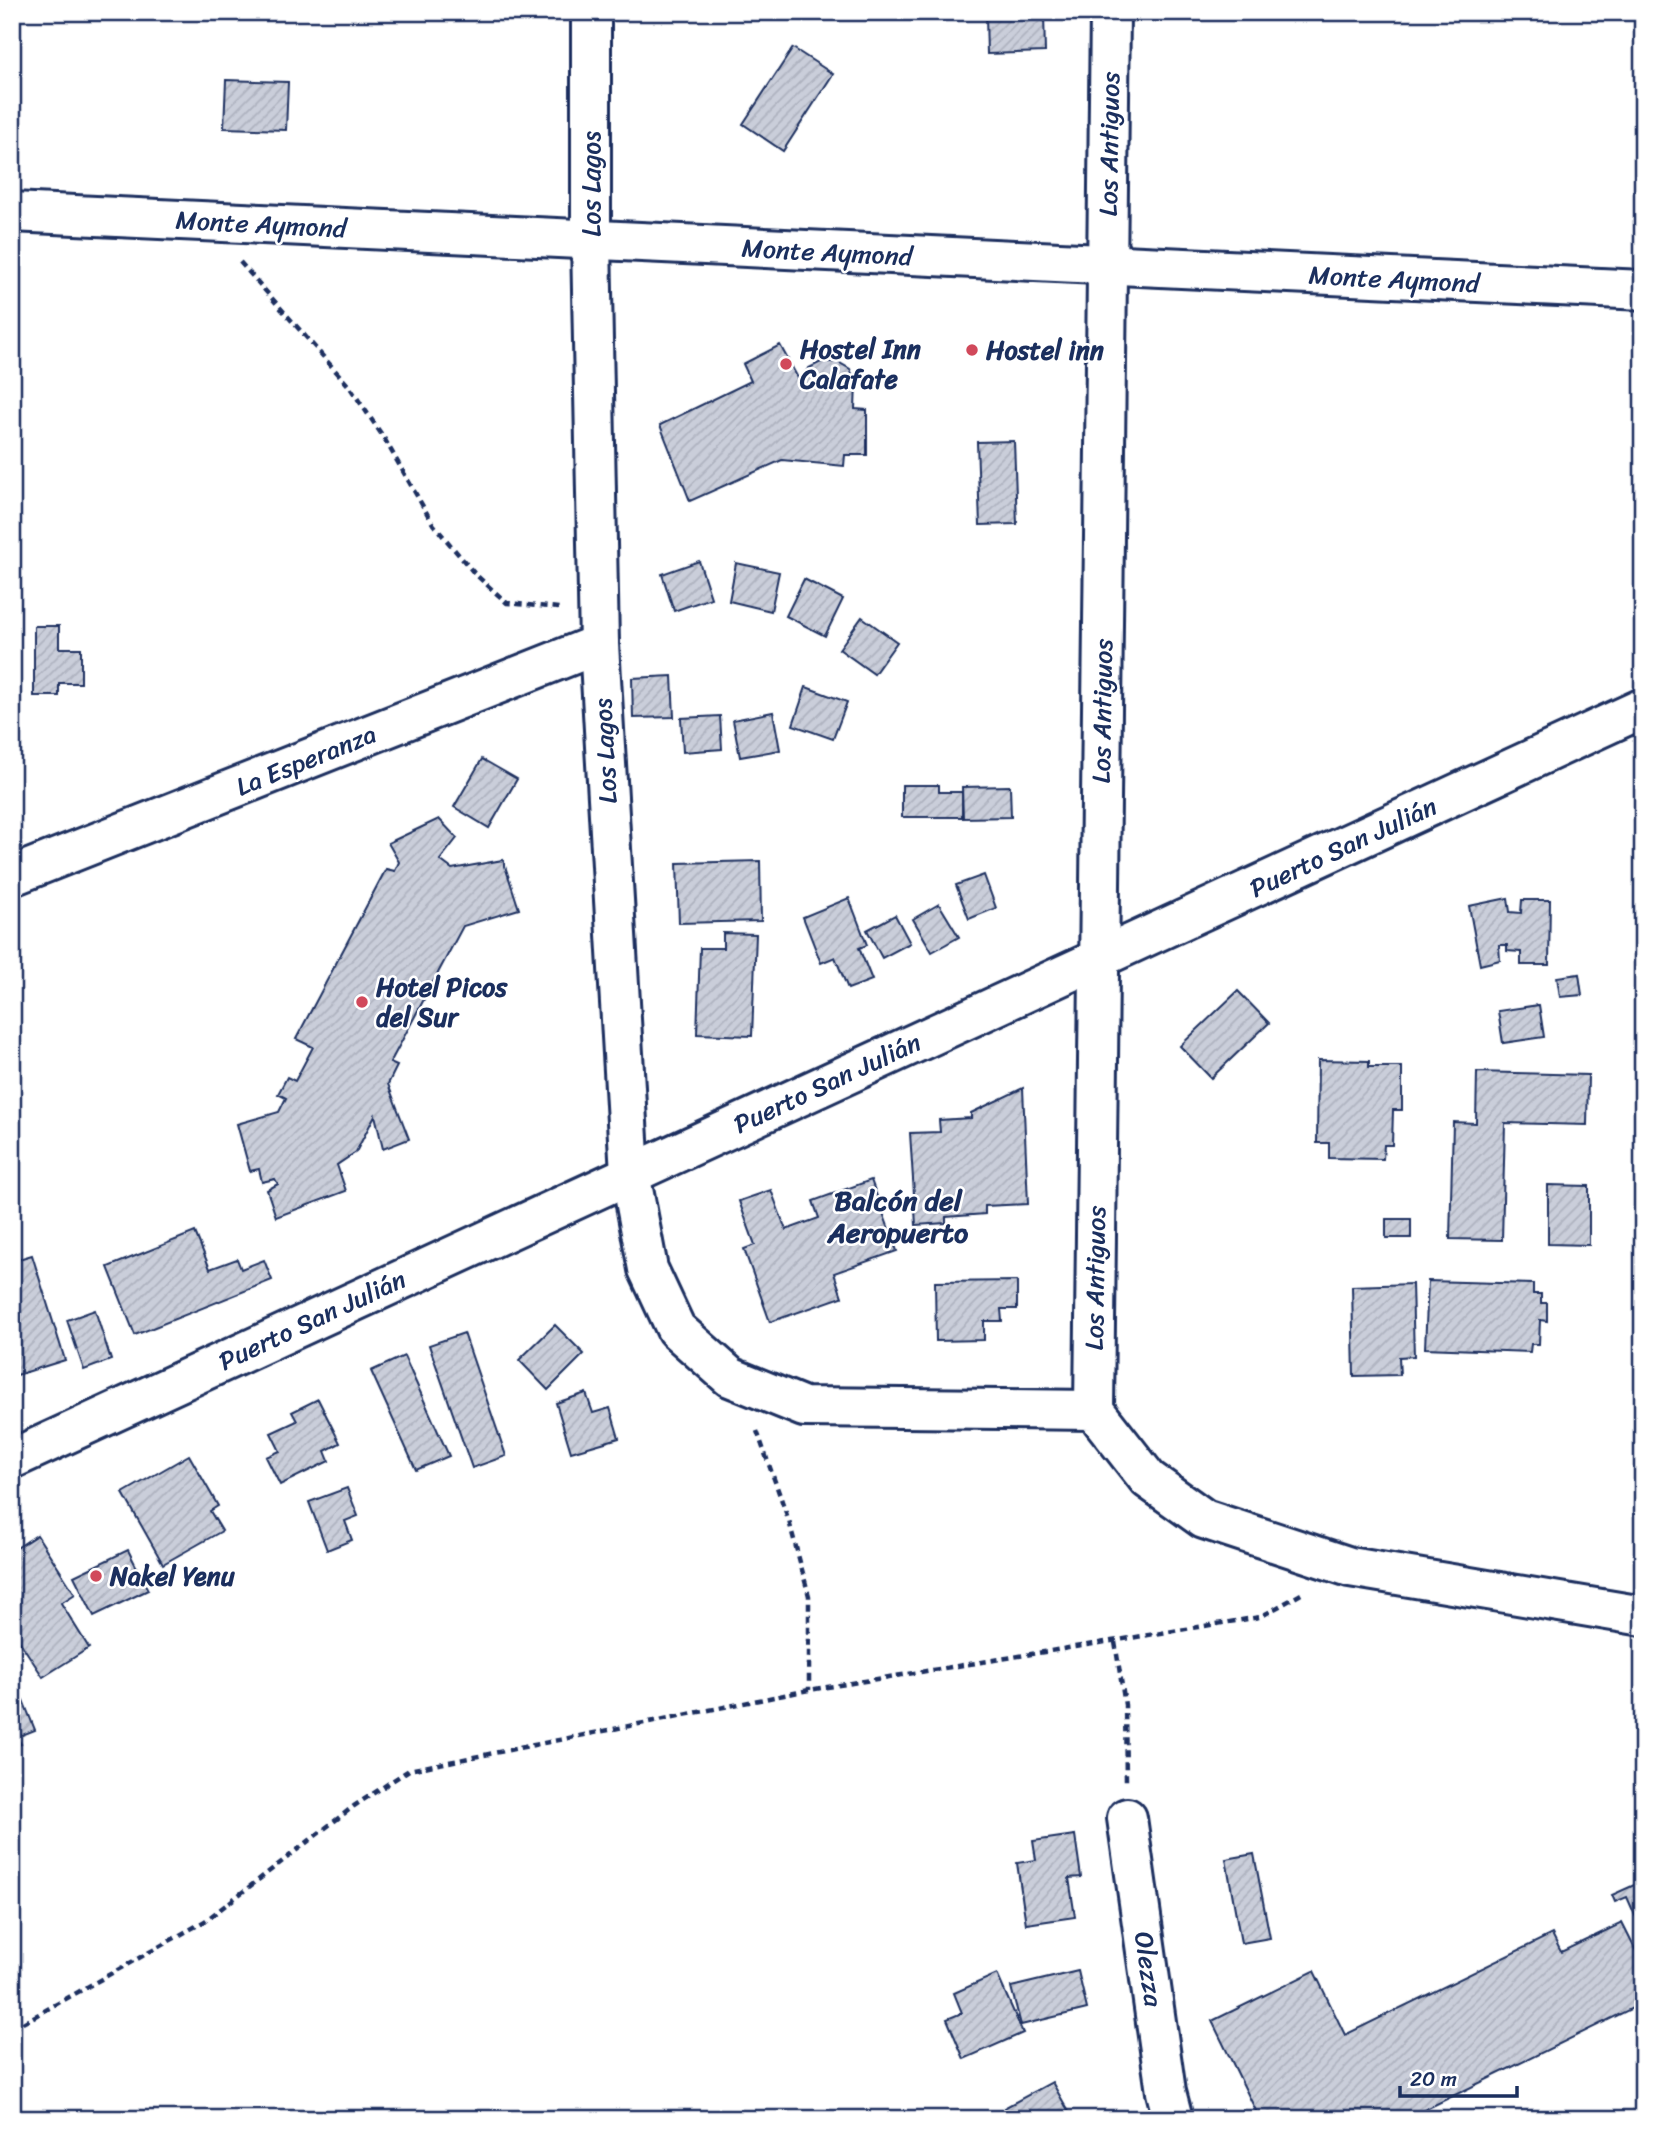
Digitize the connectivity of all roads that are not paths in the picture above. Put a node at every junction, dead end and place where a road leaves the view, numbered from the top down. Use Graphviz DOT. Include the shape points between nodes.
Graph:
graph roads {
  1 [pos="592,12"];
  2 [pos="1111,12"];
  3 [pos="12,212"];
  4 [pos="591,240"];
  5 [pos="1107,265"];
  6 [pos="1643,290"];
  7 [pos="599,628"];
  8 [pos="1643,708"];
  9 [pos="12,876"];
  10 [pos="1099,959"];
  11 [pos="630,1173"];
  12 [pos="1094,1410"];
  13 [pos="12,1459"];
  14 [pos="1643,1616"];
  15 [pos="1127,1818"];
  16 [pos="1173,2119"];
  1 -- 4 [label="street, Los Lagos"];
  2 -- 5 [label="street, Los Antiguos"];
  3 -- 4 [label="street, Monte Aymond"];
  4 -- 5 [label="street, Monte Aymond"];
  4 -- 7 [label="street, Los Lagos"];
  5 -- 6 [label="street, Monte Aymond"];
  5 -- 10 [label="street, Los Antiguos"];
  7 -- 9 [label="street, La Esperanza"];
  7 -- 11 [label="street, Los Lagos"];
  8 -- 10 [label="street, Puerto San Julián"];
  10 -- 11 [label="street, Puerto San Julián"];
  10 -- 12 [label="street, Los Antiguos"];
  11 -- 12 [label="street, Los Lagos" via="648,1269 676,1329 730,1377 804,1407"];
  11 -- 13 [label="street, Puerto San Julián"];
  12 -- 14 [label="street" via="1148,1479 1204,1519 1350,1567"];
  15 -- 16 [label="street, Olezza"];
}
